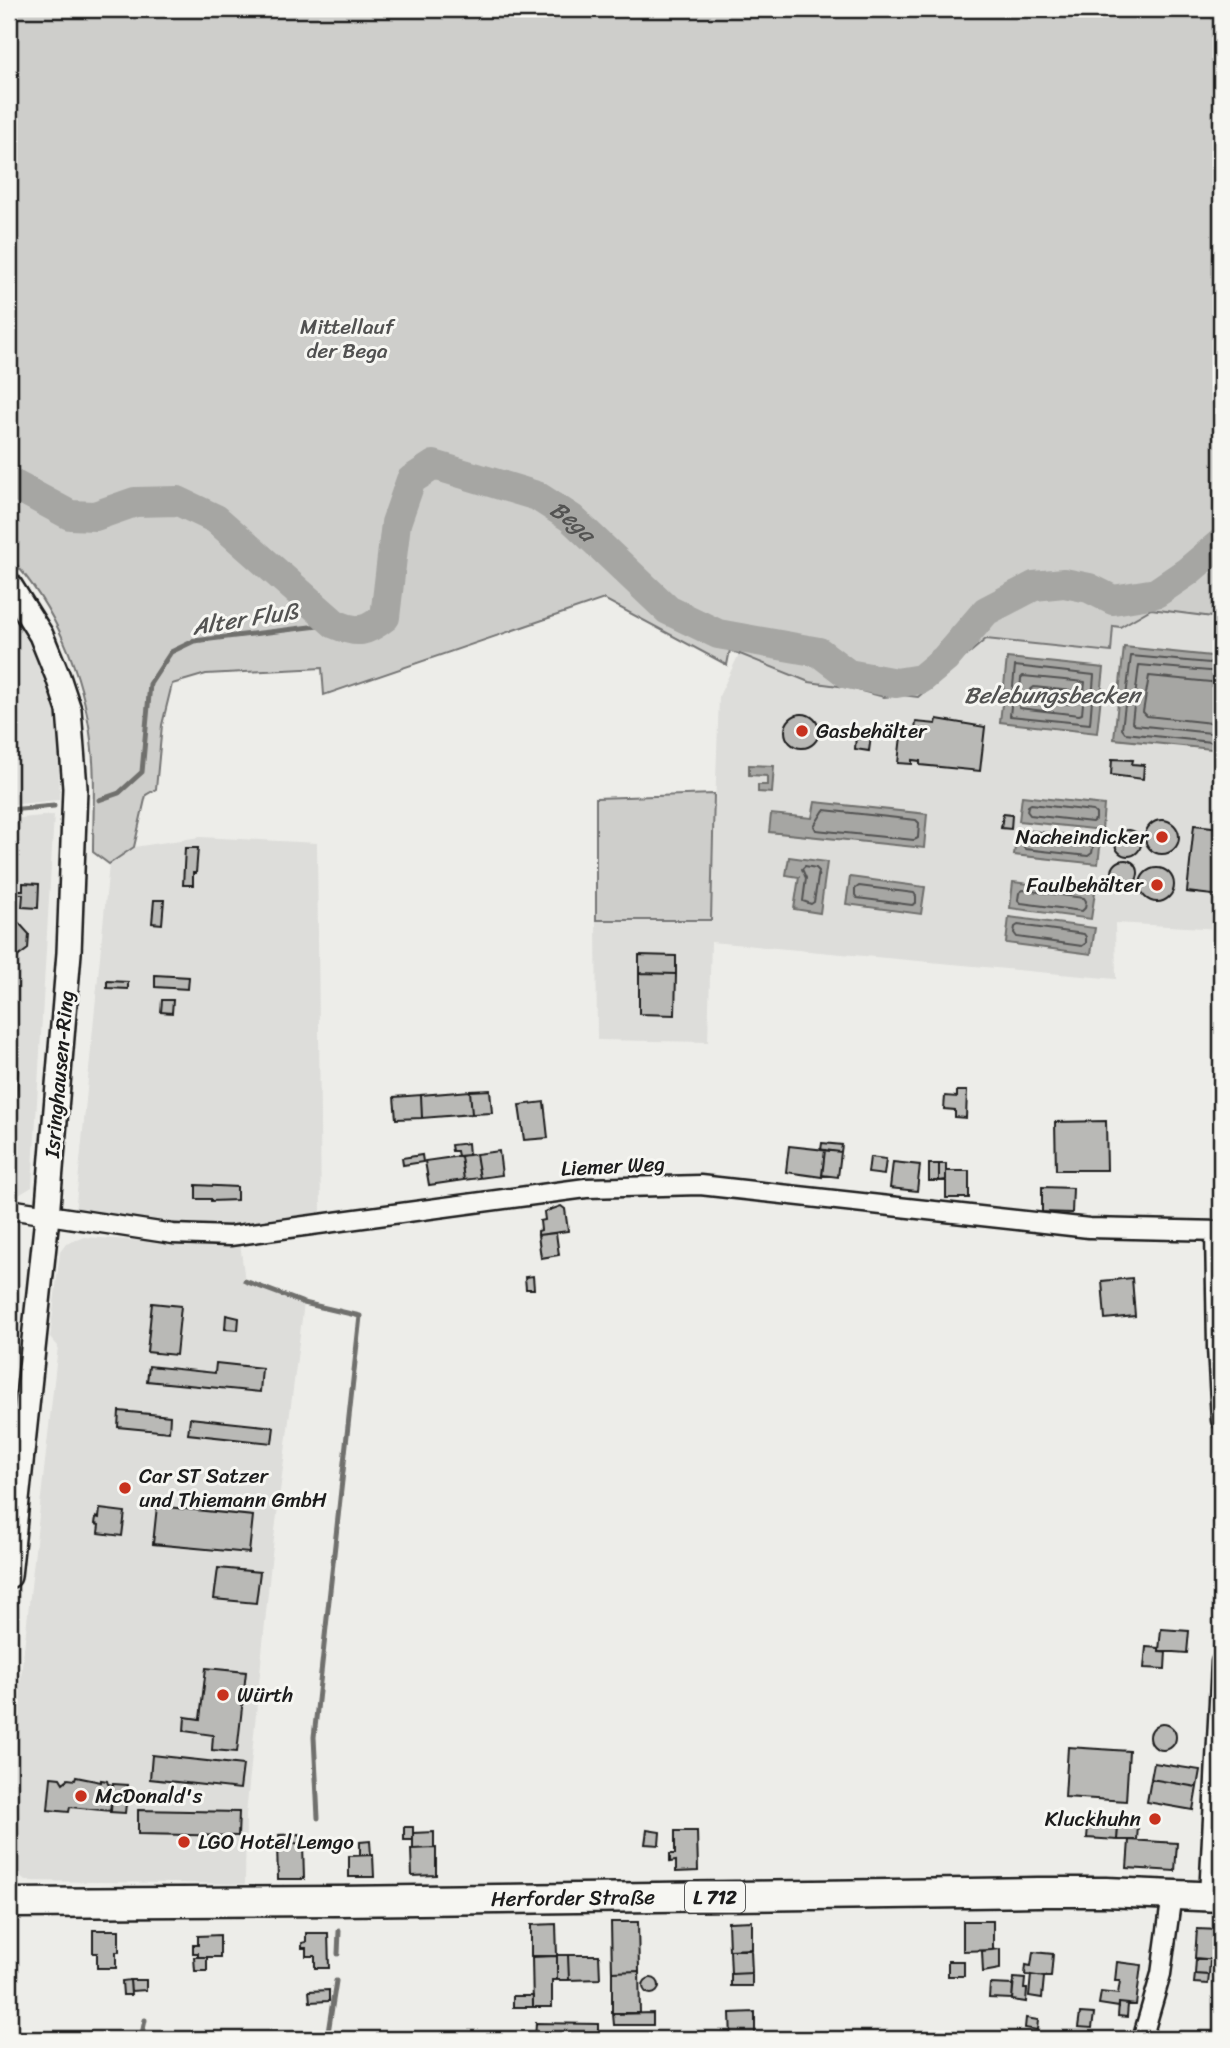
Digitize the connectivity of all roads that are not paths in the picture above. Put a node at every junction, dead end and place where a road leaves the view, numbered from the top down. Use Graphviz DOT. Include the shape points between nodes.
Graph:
graph roads {
  1 [pos="9,584"];
  2 [pos="9,1209"];
  3 [pos="47,1217"];
  4 [pos="1218,1231"];
  5 [pos="1221,1420"];
  6 [pos="9,1576"];
  7 [pos="1221,1662"];
  8 [pos="1172,1894"];
  9 [pos="1215,1897"];
  10 [pos="9,1903"];
  11 [pos="1143,2039"];
  1 -- 3 [label="street, Isringhausen-Ring" via="41,635 58,677 69,710 74,758 69,953"];
  2 -- 3 [label="street, Liemer Weg"];
  3 -- 4 [label="street, Liemer Weg" via="173,1234 230,1236 586,1188 700,1185 1088,1228"];
  3 -- 6 [label="street, Isringhausen-Ring"];
  4 -- 5 [label="street"];
  7 -- 9 [label="street"];
  8 -- 9 [label="main road, Herforder Straße / L 712"];
  8 -- 10 [label="main road, Herforder Straße / L 712"];
  8 -- 11 [label="street" via="1161,1974"];
}
